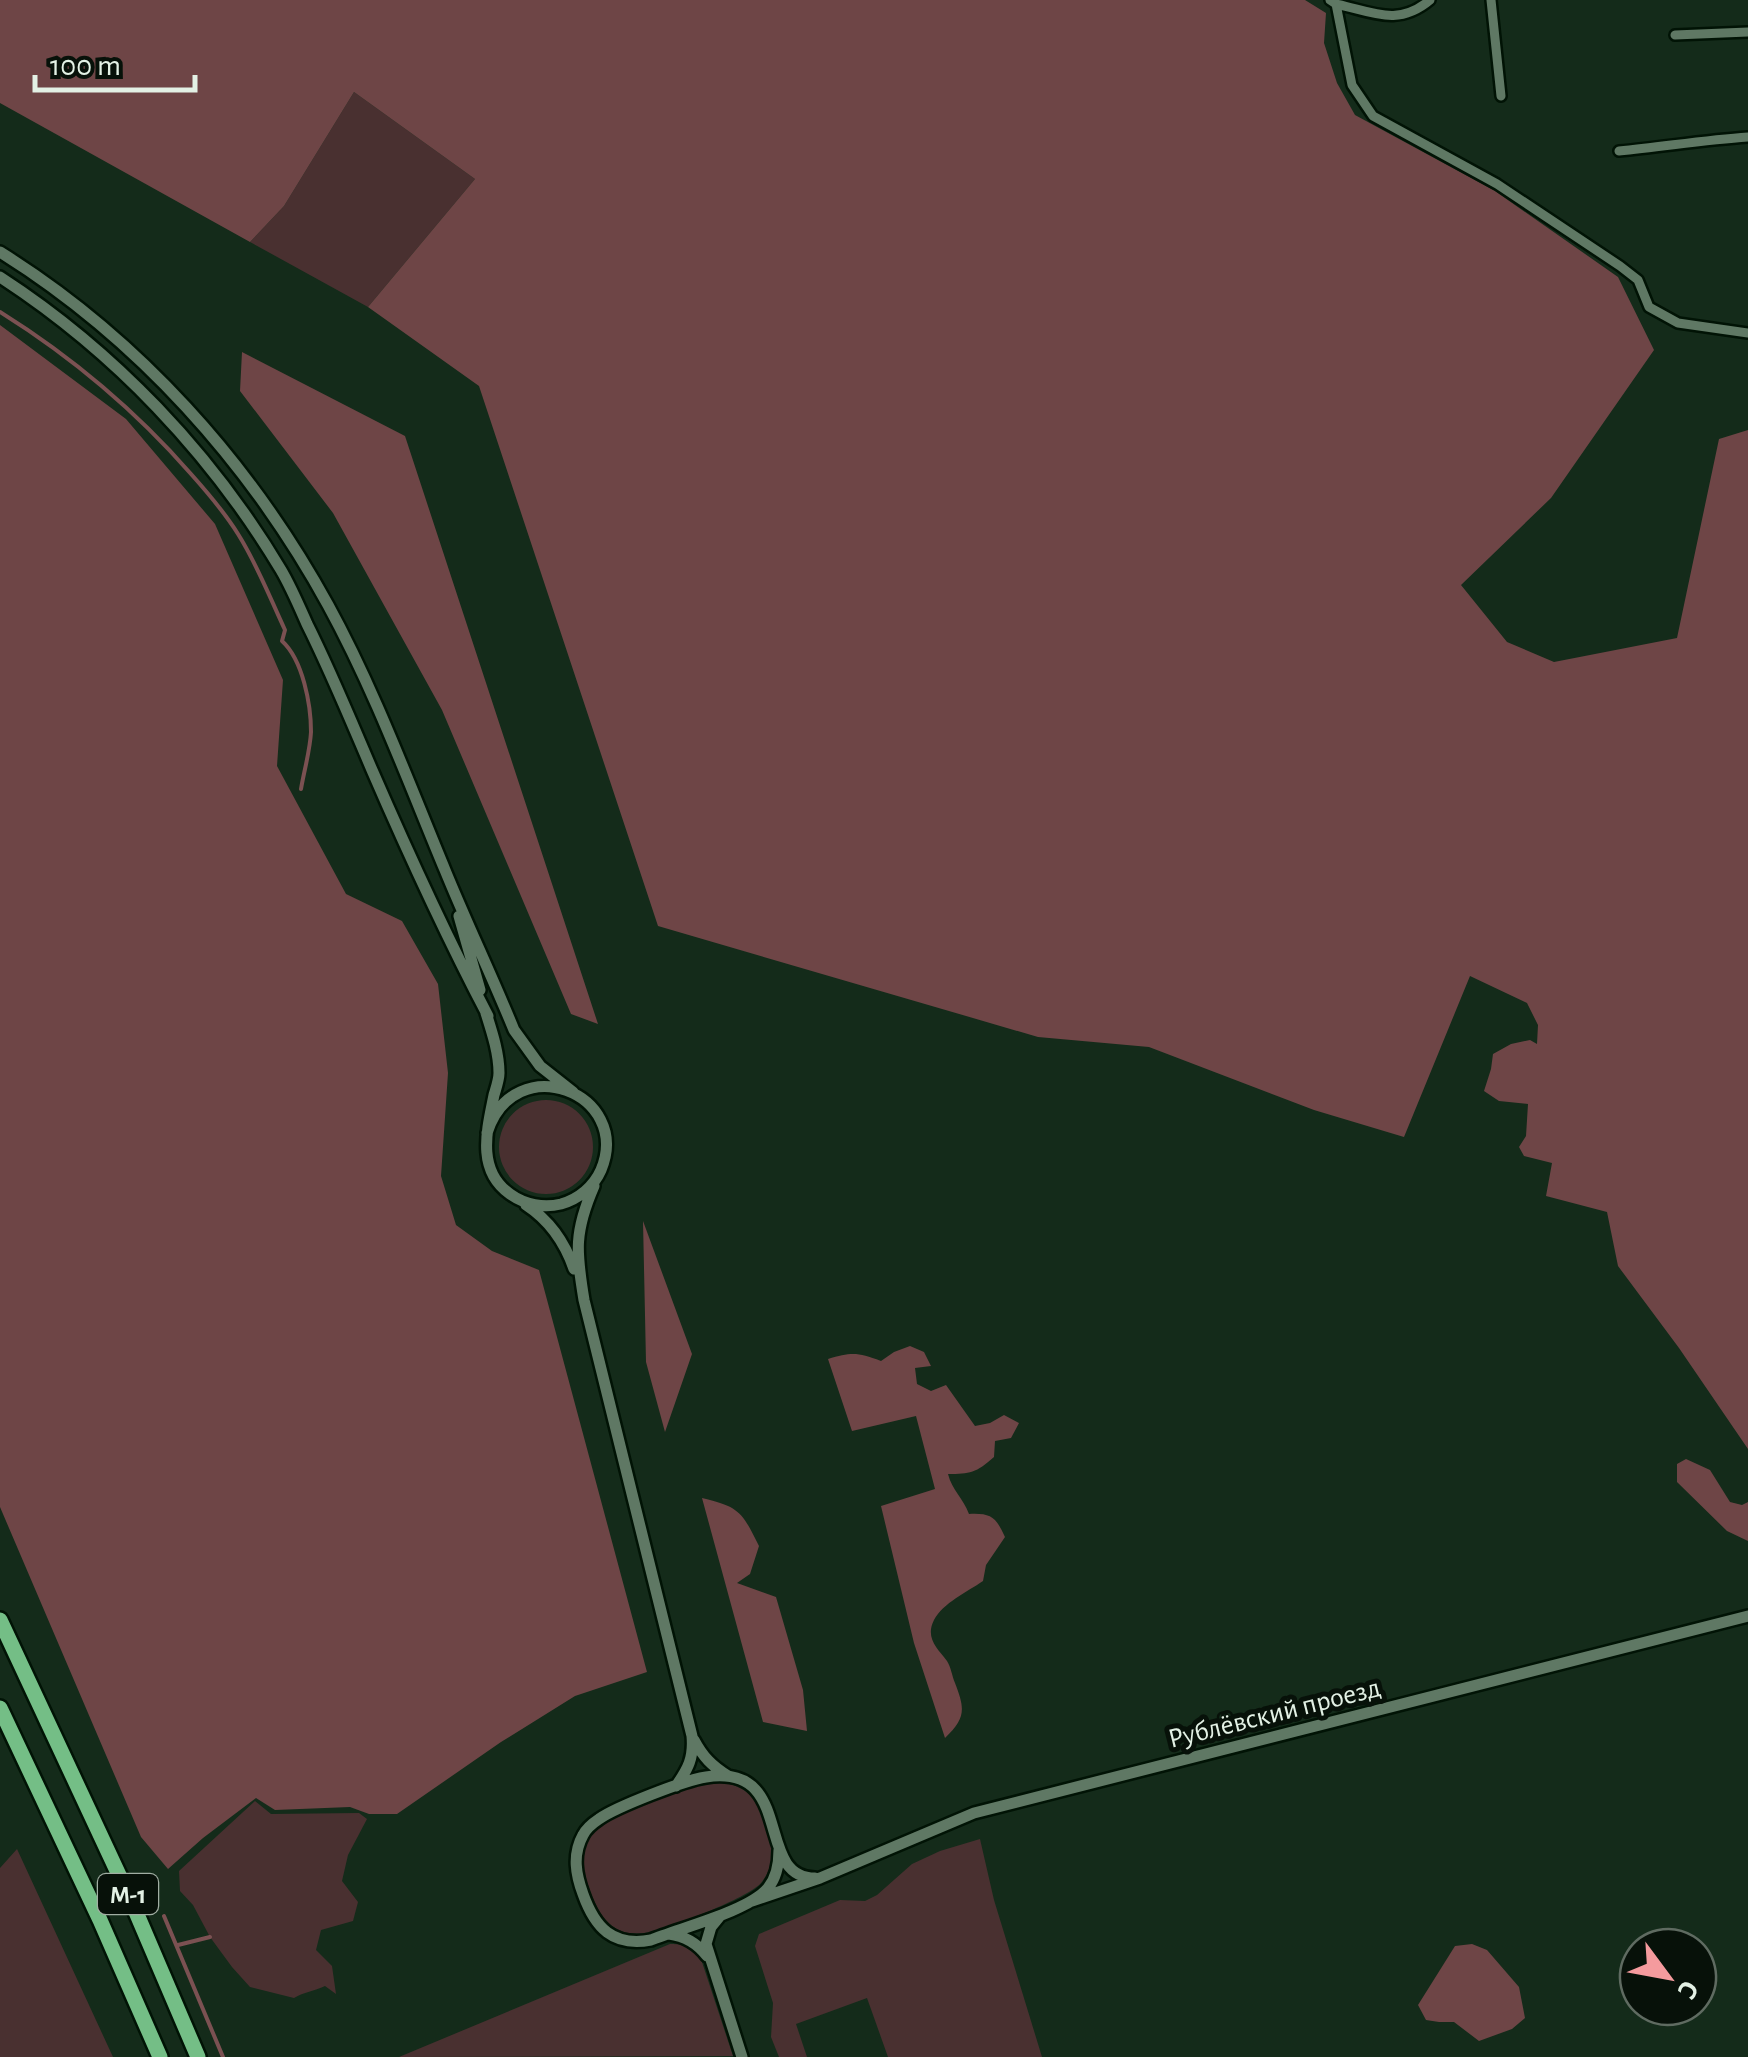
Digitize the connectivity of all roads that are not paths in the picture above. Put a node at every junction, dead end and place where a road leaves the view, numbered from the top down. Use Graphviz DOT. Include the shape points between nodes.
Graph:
graph roads {
  1 [pos="1430,0"];
  2 [pos="1490,0"];
  3 [pos="1333,2"];
  4 [pos="1748,32"];
  5 [pos="1676,35"];
  6 [pos="1500,96"];
  7 [pos="1748,136"];
  8 [pos="1619,150"];
  9 [pos="0,252"];
  10 [pos="0,277"];
  11 [pos="1748,332"];
  12 [pos="447,876"];
  13 [pos="488,1016"];
  14 [pos="573,1092"];
  15 [pos="487,1132"];
  16 [pos="602,1168"];
  17 [pos="510,1194"];
  18 [pos="584,1300"];
  19 [pos="1748,1616"];
  20 [pos="0,1620"];
  21 [pos="0,1708"];
  22 [pos="692,1736"];
  23 [pos="728,1776"];
  24 [pos="676,1786"];
  25 [pos="779,1850"];
  26 [pos="820,1878"];
  27 [pos="752,1901"];
  28 [pos="723,1913"];
  29 [pos="666,1934"];
  30 [pos="710,1960"];
  31 [pos="160,2057"];
  32 [pos="198,2057"];
  33 [pos="742,2057"];
  1 -- 3 [label="street" via="1394,17"];
  2 -- 6 [label="street"];
  3 -- 11 [label="street" via="1352,85 1373,116 1498,184 1620,266 1638,280 1650,308 1678,323"];
  4 -- 5 [label="street"];
  7 -- 8 [label="street"];
  9 -- 12 [label="street" via="131,351 263,500 360,669"];
  10 -- 13 [label="street" via="136,387 248,518 324,657"];
  12 -- 13 [label="street"];
  12 -- 14 [label="street" via="520,1040"];
  13 -- 15 [label="street" via="499,1076"];
  14 -- 15 [label="street" via="525,1089 500,1106"];
  14 -- 16 [label="street" via="600,1120 606,1139"];
  15 -- 17 [label="street" via="491,1172"];
  16 -- 17 [label="street" via="584,1192 557,1205 537,1206"];
  16 -- 18 [label="street" via="577,1236"];
  17 -- 18 [label="street" via="537,1212 562,1242"];
  18 -- 22 [label="street"];
  19 -- 26 [label="street, Рублёвский проезд" via="974,1812"];
  20 -- 32 [label="highway, М-1"];
  21 -- 31 [label="highway, М-1"];
  22 -- 23 [label="street" via="711,1766"];
  22 -- 24 [label="street" via="689,1768"];
  23 -- 24 [label="street"];
  23 -- 25 [label="street" via="755,1789 766,1803"];
  24 -- 29 [label="street" via="596,1820 576,1852 576,1871 597,1924 636,1943"];
  25 -- 26 [label="street" via="794,1873"];
  25 -- 27 [label="street" via="775,1878"];
  26 -- 27 [label="street, Рублёвский проезд"];
  27 -- 28 [label="street"];
  28 -- 29 [label="street"];
  28 -- 30 [label="street" via="708,1935"];
  29 -- 30 [label="street" via="692,1941"];
  30 -- 33 [label="street"];
}
